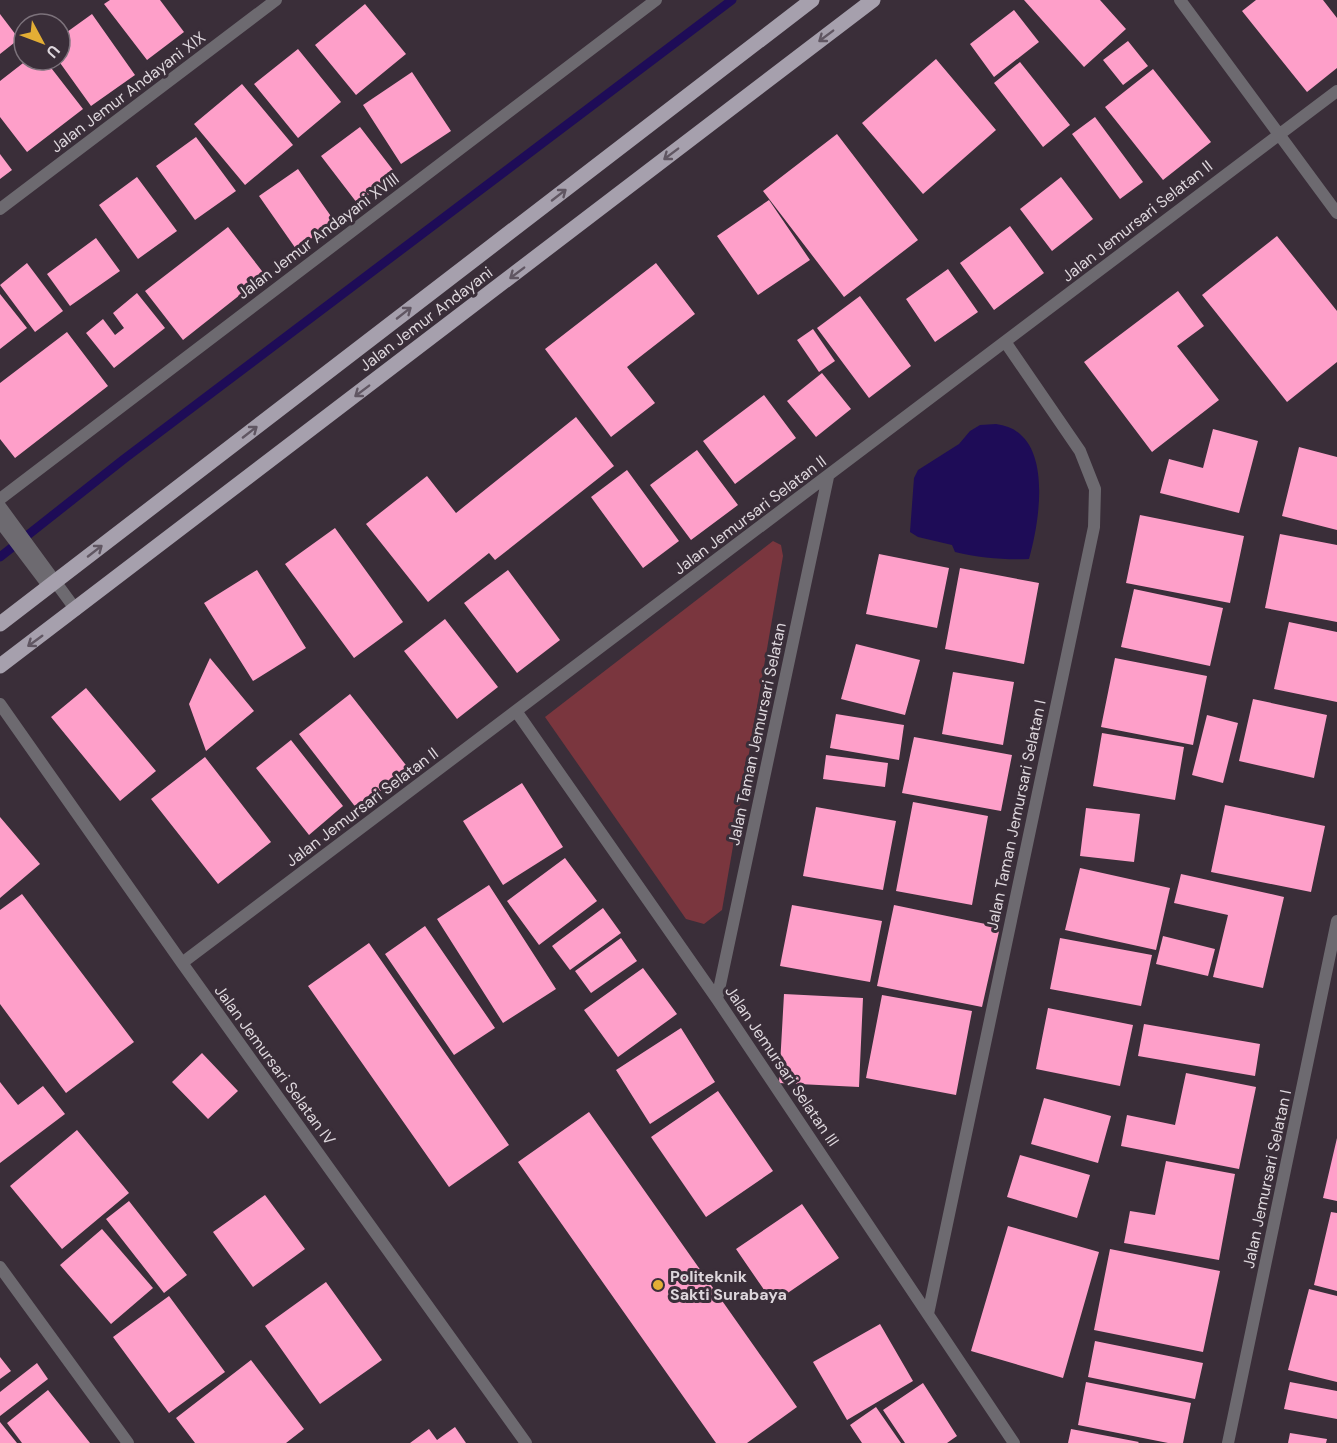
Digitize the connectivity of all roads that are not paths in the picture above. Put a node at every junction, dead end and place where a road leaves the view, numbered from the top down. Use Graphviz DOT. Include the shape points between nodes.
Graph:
graph roads {
  1 [pos="276,0"];
  2 [pos="656,0"];
  3 [pos="812,0"];
  4 [pos="873,0"];
  5 [pos="1180,0"];
  6 [pos="1337,91"];
  7 [pos="1278,134"];
  8 [pos="0,209"];
  9 [pos="1337,213"];
  10 [pos="1006,343"];
  11 [pos="828,477"];
  12 [pos="0,499"];
  13 [pos="0,506"];
  14 [pos="7,527"];
  15 [pos="52,584"];
  16 [pos="72,613"];
  17 [pos="0,624"];
  18 [pos="0,666"];
  19 [pos="0,704"];
  20 [pos="516,711"];
  21 [pos="1337,921"];
  22 [pos="182,963"];
  23 [pos="717,999"];
  24 [pos="0,1267"];
  25 [pos="928,1314"];
  26 [pos="128,1443"];
  27 [pos="526,1443"];
  28 [pos="1014,1443"];
  29 [pos="1228,1443"];
  1 -- 8 [label="street, Jalan Jemur Andayani XIX"];
  2 -- 12 [label="street, Jalan Jemur Andayani XVIII"];
  15 -- 3 [label="main road, Jalan Jemur Andayani, one-way"];
  4 -- 16 [label="main road, Jalan Jemur Andayani, one-way"];
  5 -- 7 [label="street"];
  6 -- 7 [label="street, Jalan Jemursari Selatan II"];
  7 -- 9 [label="street"];
  7 -- 10 [label="street, Jalan Jemursari Selatan II"];
  10 -- 11 [label="street, Jalan Jemursari Selatan II"];
  10 -- 25 [label="street, Jalan Taman Jemursari Selatan I" via="1080,451 1095,489 1094,527"];
  11 -- 20 [label="street, Jalan Jemursari Selatan II"];
  11 -- 23 [label="street, Jalan Taman Jemursari Selatan"];
  13 -- 14 [label="street"];
  14 -- 15 [label="street"];
  15 -- 16 [label="street"];
  15 -- 17 [label="main road, Jalan Jemur Andayani"];
  16 -- 18 [label="main road, Jalan Jemur Andayani, one-way"];
  19 -- 22 [label="street, Jalan Jemursari Selatan IV"];
  20 -- 22 [label="street, Jalan Jemursari Selatan II"];
  20 -- 23 [label="street, Jalan Jemursari Selatan III"];
  21 -- 29 [label="street, Jalan Jemursari Selatan I"];
  22 -- 27 [label="street, Jalan Jemursari Selatan IV"];
  23 -- 25 [label="street, Jalan Jemursari Selatan III"];
  24 -- 26 [label="street"];
  25 -- 28 [label="street, Jalan Jemursari Selatan III"];
}
